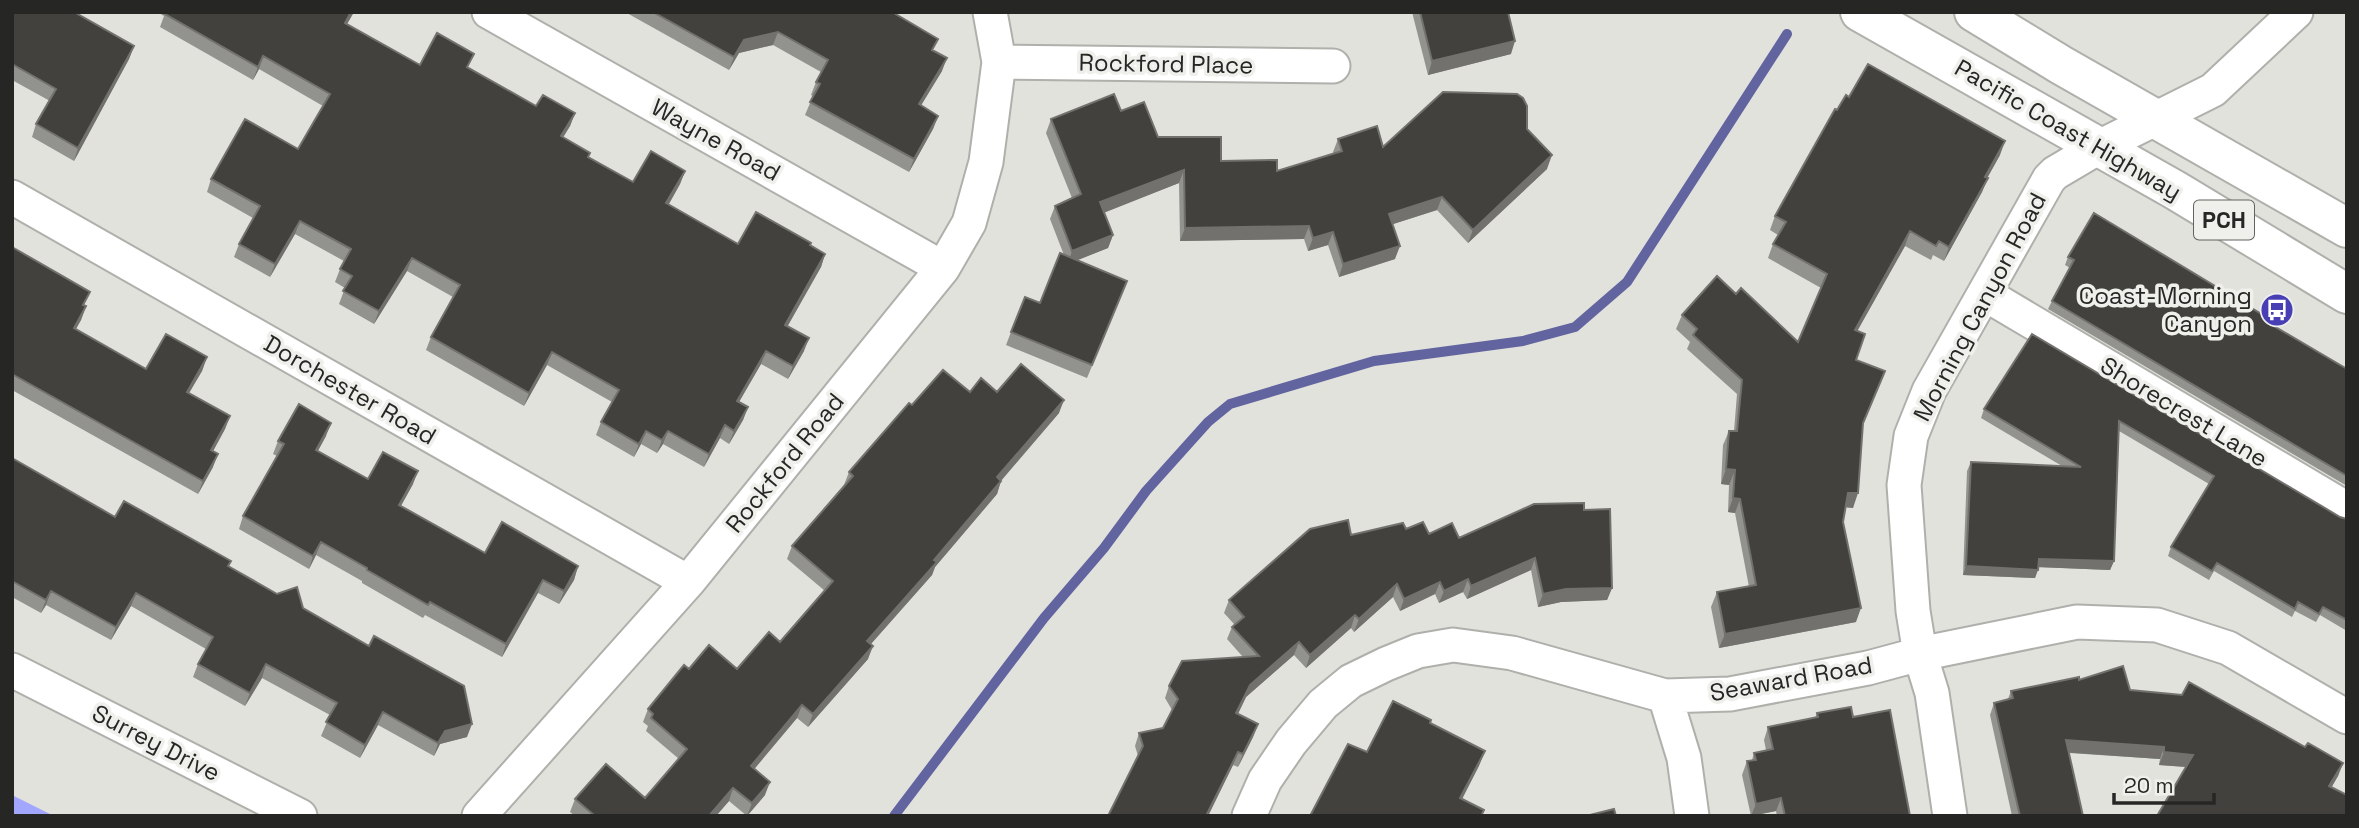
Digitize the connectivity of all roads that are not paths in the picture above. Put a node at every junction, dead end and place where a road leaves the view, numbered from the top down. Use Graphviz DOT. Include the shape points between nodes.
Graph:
graph roads {
  1 [pos="489,12"];
  2 [pos="990,12"];
  3 [pos="1974,12"];
  4 [pos="2296,12"];
  5 [pos="1876,21"];
  6 [pos="999,62"];
  7 [pos="1333,66"];
  8 [pos="2154,119"];
  9 [pos="2099,147"];
  10 [pos="12,197"];
  11 [pos="2347,228"];
  12 [pos="943,268"];
  13 [pos="1985,294"];
  14 [pos="2347,294"];
  15 [pos="2347,509"];
  16 [pos="688,582"];
  17 [pos="1920,653"];
  18 [pos="12,670"];
  19 [pos="1665,696"];
  20 [pos="2347,716"];
  21 [pos="300,816"];
  22 [pos="479,816"];
  23 [pos="1249,816"];
  24 [pos="1692,816"];
  25 [pos="1950,816"];
  1 -- 12 [label="street, Wayne Road"];
  2 -- 6 [label="street, Rockford Road"];
  3 -- 8 [label="highway, PCH"];
  4 -- 8 [label="street, Morning Canyon Road" via="2213,90"];
  5 -- 9 [label="highway, Pacific Coast Highway / PCH"];
  6 -- 7 [label="street, Rockford Place"];
  6 -- 12 [label="street, Rockford Road" via="986,162 970,223"];
  8 -- 9 [label="street, Morning Canyon Road"];
  8 -- 11 [label="highway, PCH"];
  9 -- 13 [label="street, Morning Canyon Road" via="2049,179"];
  9 -- 14 [label="highway, Pacific Coast Highway / PCH"];
  10 -- 16 [label="street, Dorchester Road"];
  12 -- 16 [label="street, Rockford Road"];
  13 -- 15 [label="street, Shorecrest Lane"];
  13 -- 17 [label="street, Morning Canyon Road" via="1929,391 1911,436 1904,485"];
  16 -- 22 [label="street, Rockford Road"];
  17 -- 19 [label="street, Seaward Road" via="1868,668 1730,694"];
  17 -- 20 [label="street, Seaward Road" via="2077,622 2157,625 2228,648"];
  17 -- 25 [label="street, Morning Canyon Road" via="1932,693"];
  18 -- 21 [label="street, Surrey Drive"];
  19 -- 23 [label="street, Seaward Road" via="1512,653 1453,645 1418,651 1351,681 1323,704 1265,780"];
  19 -- 24 [label="street" via="1684,758"];
}
